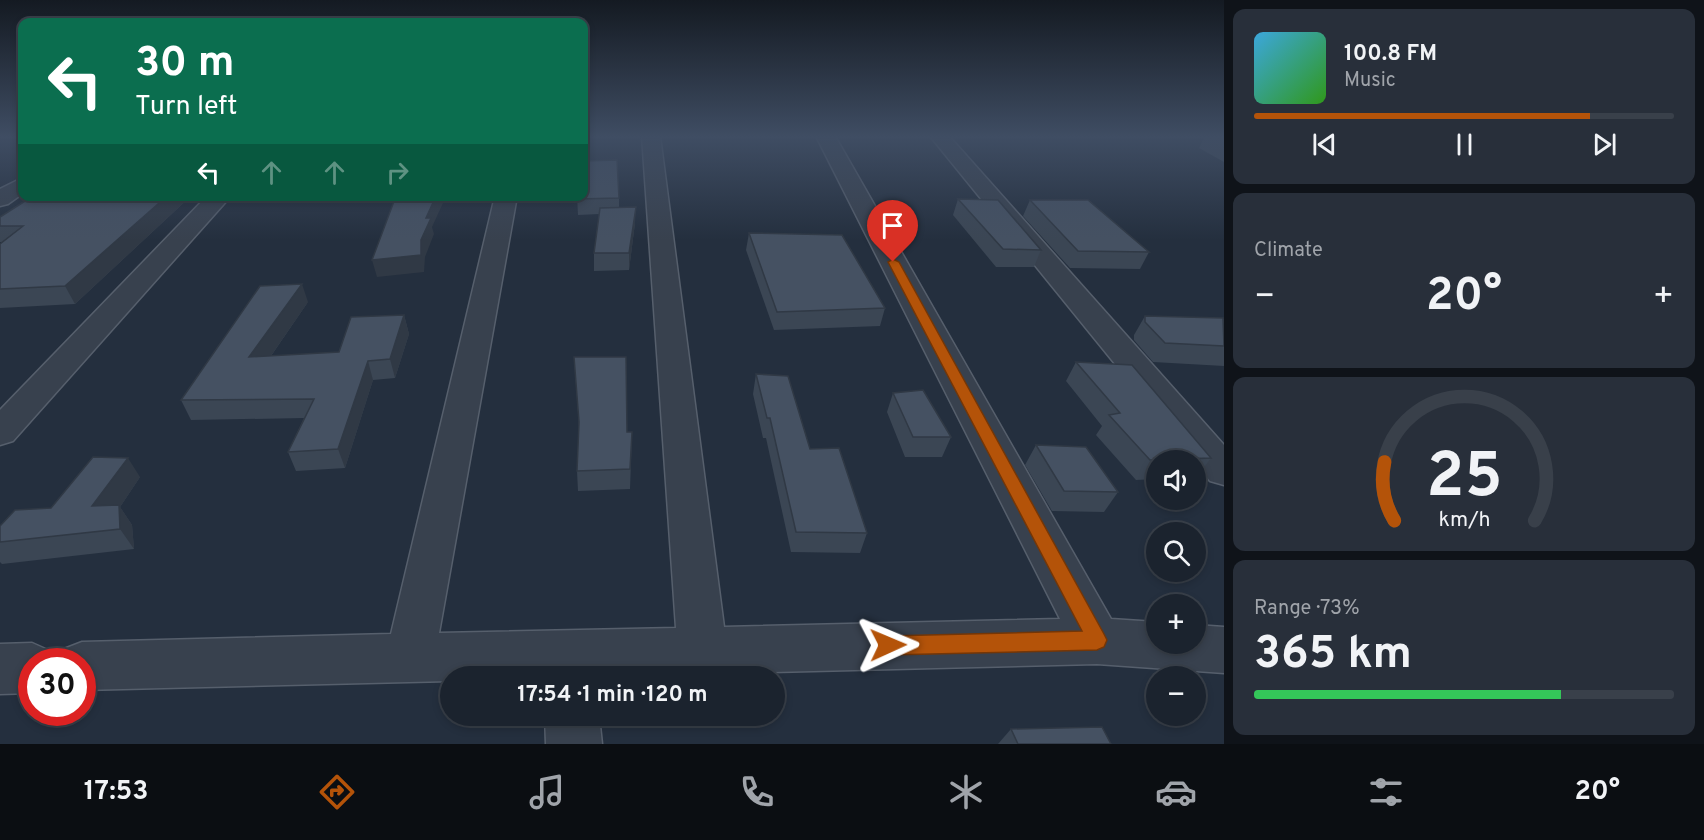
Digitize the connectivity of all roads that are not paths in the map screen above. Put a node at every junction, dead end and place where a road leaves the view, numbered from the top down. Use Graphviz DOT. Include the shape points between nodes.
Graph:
graph roads {
  1 [pos="654,171"];
  2 [pos="844,171"];
  3 [pos="969,171"];
  4 [pos="18,188"];
  5 [pos="0,199"];
  6 [pos="215,201"];
  7 [pos="505,201"];
  8 [pos="0,432"];
  9 [pos="1224,471"];
  10 [pos="1097,640"];
  11 [pos="702,649"];
  12 [pos="1224,650"];
  13 [pos="410,658"];
  14 [pos="96,666"];
  15 [pos="570,666"];
  16 [pos="18,668"];
  17 [pos="0,669"];
  18 [pos="573,726"];
  19 [pos="574,744"];
  1 -- 11 [label="street"];
  2 -- 10 [label="street"];
  3 -- 9 [label="street"];
  4 -- 5 [label="street"];
  6 -- 8 [label="street"];
  7 -- 13 [label="street"];
  10 -- 11 [label="street"];
  10 -- 12 [label="street"];
  11 -- 15 [label="street"];
  13 -- 14 [label="street"];
  13 -- 15 [label="street"];
  16 -- 17 [label="street"];
  18 -- 19 [label="street"];
}
